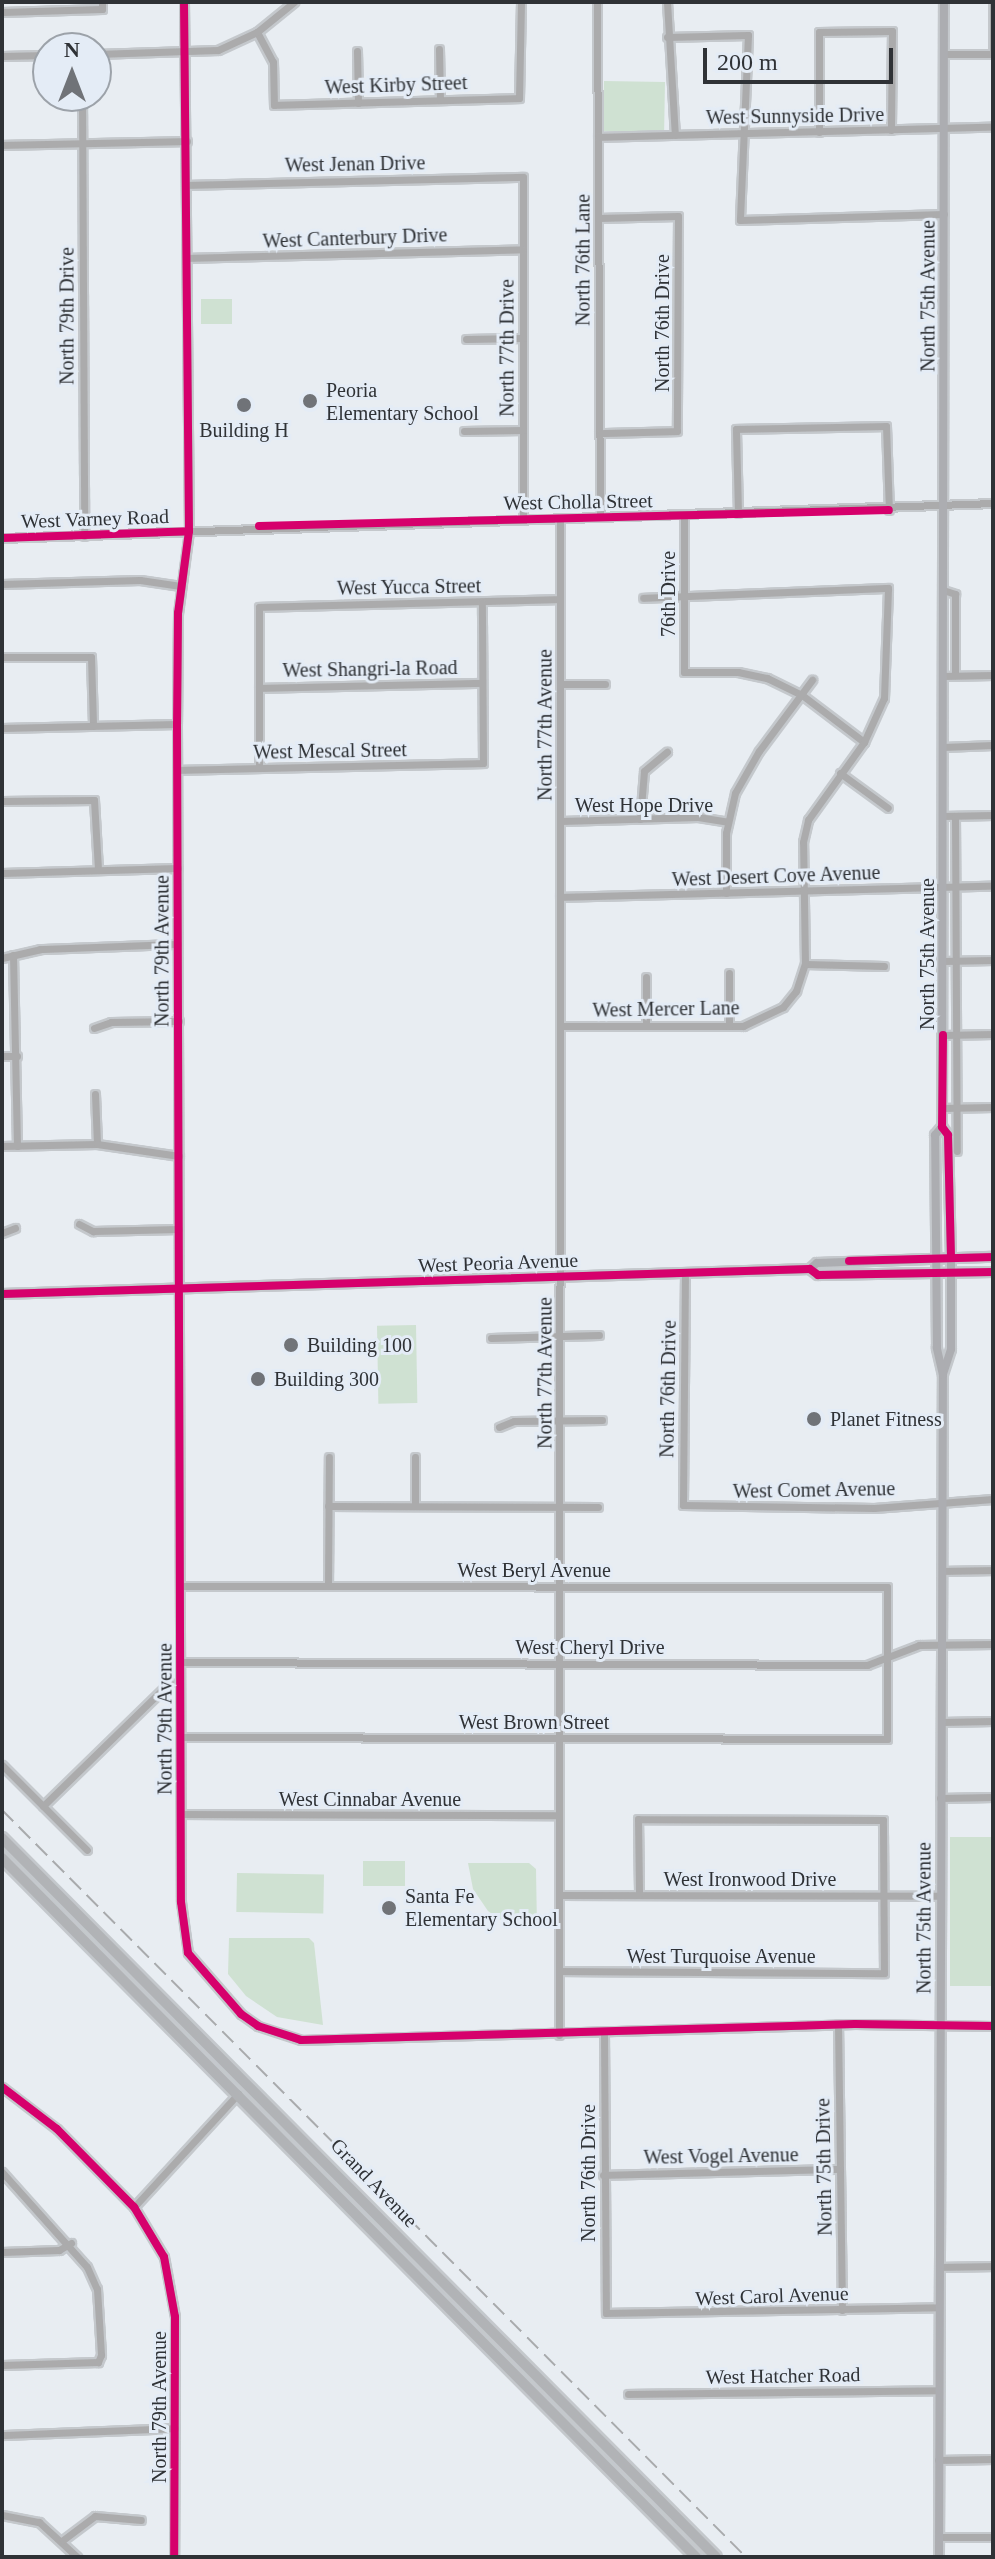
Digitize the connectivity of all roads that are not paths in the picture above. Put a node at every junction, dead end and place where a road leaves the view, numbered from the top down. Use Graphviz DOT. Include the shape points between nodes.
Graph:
graph roads {
  1 [pos="184,2"];
  2 [pos="292,2"];
  3 [pos="521,2"];
  4 [pos="597,2"];
  5 [pos="667,2"];
  6 [pos="944,2"];
  7 [pos="993,2"];
  8 [pos="102,5"];
  9 [pos="2,12"];
  10 [pos="257,32"];
  11 [pos="667,37"];
  12 [pos="439,49"];
  13 [pos="188,51"];
  14 [pos="357,51"];
  15 [pos="112,53"];
  16 [pos="944,54"];
  17 [pos="993,54"];
  18 [pos="32,55"];
  19 [pos="2,56"];
  20 [pos="440,100"];
  21 [pos="358,103"];
  22 [pos="82,112"];
  23 [pos="993,127"];
  24 [pos="944,129"];
  25 [pos="891,130"];
  26 [pos="819,132"];
  27 [pos="747,134"];
  28 [pos="675,135"];
  29 [pos="598,137"];
  30 [pos="187,141"];
  31 [pos="82,144"];
  32 [pos="2,145"];
  33 [pos="523,177"];
  34 [pos="188,185"];
  35 [pos="944,214"];
  36 [pos="598,218"];
  37 [pos="523,249"];
  38 [pos="188,258"];
  39 [pos="523,338"];
  40 [pos="466,339"];
  41 [pos="523,430"];
  42 [pos="464,431"];
  43 [pos="599,433"];
  44 [pos="944,502"];
  45 [pos="993,503"];
  46 [pos="889,510"];
  47 [pos="738,513"];
  48 [pos="684,515"];
  49 [pos="600,517"];
  50 [pos="560,518"];
  51 [pos="523,519"];
  52 [pos="189,531"];
  53 [pos="84,536"];
  54 [pos="2,538"];
  55 [pos="2,584"];
  56 [pos="181,586"];
  57 [pos="943,590"];
  58 [pos="684,594"];
  59 [pos="643,598"];
  60 [pos="560,599"];
  61 [pos="482,602"];
  62 [pos="2,657"];
  63 [pos="955,675"];
  64 [pos="993,675"];
  65 [pos="943,676"];
  66 [pos="812,680"];
  67 [pos="482,683"];
  68 [pos="561,684"];
  69 [pos="605,684"];
  70 [pos="259,688"];
  71 [pos="802,695"];
  72 [pos="177,724"];
  73 [pos="93,726"];
  74 [pos="2,728"];
  75 [pos="864,742"];
  76 [pos="993,745"];
  77 [pos="943,747"];
  78 [pos="667,752"];
  79 [pos="259,768"];
  80 [pos="178,770"];
  81 [pos="840,773"];
  82 [pos="2,801"];
  83 [pos="888,808"];
  84 [pos="993,815"];
  85 [pos="943,816"];
  86 [pos="955,816"];
  87 [pos="640,819"];
  88 [pos="561,821"];
  89 [pos="728,822"];
  90 [pos="178,868"];
  91 [pos="98,870"];
  92 [pos="2,873"];
  93 [pos="993,886"];
  94 [pos="943,887"];
  95 [pos="956,887"];
  96 [pos="804,891"];
  97 [pos="726,893"];
  98 [pos="560,897"];
  99 [pos="178,944"];
  100 [pos="13,955"];
  101 [pos="2,958"];
  102 [pos="993,960"];
  103 [pos="943,961"];
  104 [pos="956,961"];
  105 [pos="805,964"];
  106 [pos="884,966"];
  107 [pos="729,973"];
  108 [pos="646,977"];
  109 [pos="179,1021"];
  110 [pos="560,1026"];
  111 [pos="646,1026"];
  112 [pos="729,1026"];
  113 [pos="94,1028"];
  114 [pos="993,1034"];
  115 [pos="943,1035"];
  116 [pos="956,1035"];
  117 [pos="2,1056"];
  118 [pos="17,1056"];
  119 [pos="95,1094"];
  120 [pos="956,1107"];
  121 [pos="993,1107"];
  122 [pos="942,1108"];
  123 [pos="942,1127"];
  124 [pos="935,1138"];
  125 [pos="97,1144"];
  126 [pos="2,1146"];
  127 [pos="17,1146"];
  128 [pos="957,1151"];
  129 [pos="179,1156"];
  130 [pos="948,1162"];
  131 [pos="79,1224"];
  132 [pos="15,1228"];
  133 [pos="179,1229"];
  134 [pos="2,1233"];
  135 [pos="993,1257"];
  136 [pos="936,1258"];
  137 [pos="951,1258"];
  138 [pos="810,1269"];
  139 [pos="993,1272"];
  140 [pos="685,1273"];
  141 [pos="936,1273"];
  142 [pos="951,1273"];
  143 [pos="561,1277"];
  144 [pos="179,1287"];
  145 [pos="2,1294"];
  146 [pos="561,1335"];
  147 [pos="599,1335"];
  148 [pos="491,1338"];
  149 [pos="943,1375"];
  150 [pos="602,1420"];
  151 [pos="560,1421"];
  152 [pos="499,1427"];
  153 [pos="329,1457"];
  154 [pos="415,1457"];
  155 [pos="993,1499"];
  156 [pos="942,1500"];
  157 [pos="683,1505"];
  158 [pos="328,1506"];
  159 [pos="415,1506"];
  160 [pos="560,1506"];
  161 [pos="598,1507"];
  162 [pos="993,1570"];
  163 [pos="942,1571"];
  164 [pos="182,1586"];
  165 [pos="328,1586"];
  166 [pos="560,1587"];
  167 [pos="993,1644"];
  168 [pos="941,1646"];
  169 [pos="887,1659"];
  170 [pos="181,1662"];
  171 [pos="560,1663"];
  172 [pos="170,1682"];
  173 [pos="993,1721"];
  174 [pos="941,1722"];
  175 [pos="181,1737"];
  176 [pos="559,1738"];
  177 [pos="2,1765"];
  178 [pos="993,1797"];
  179 [pos="940,1798"];
  180 [pos="43,1806"];
  181 [pos="181,1814"];
  182 [pos="559,1815"];
  183 [pos="2,1838"];
  184 [pos="87,1850"];
  185 [pos="2,1858"];
  186 [pos="559,1895"];
  187 [pos="639,1895"];
  188 [pos="884,1896"];
  189 [pos="941,1896"];
  190 [pos="559,1971"];
  191 [pos="838,2024"];
  192 [pos="993,2026"];
  193 [pos="940,2028"];
  194 [pos="604,2034"];
  195 [pos="559,2035"];
  196 [pos="2,2087"];
  197 [pos="240,2093"];
  198 [pos="840,2169"];
  199 [pos="2,2172"];
  200 [pos="603,2175"];
  201 [pos="134,2207"];
  202 [pos="71,2243"];
  203 [pos="2,2252"];
  204 [pos="993,2266"];
  205 [pos="939,2267"];
  206 [pos="939,2307"];
  207 [pos="842,2310"];
  208 [pos="606,2313"];
  209 [pos="2,2365"];
  210 [pos="551,2389"];
  211 [pos="939,2390"];
  212 [pos="628,2394"];
  213 [pos="540,2398"];
  214 [pos="175,2428"];
  215 [pos="2,2435"];
  216 [pos="993,2459"];
  217 [pos="938,2460"];
  218 [pos="2,2515"];
  219 [pos="141,2520"];
  220 [pos="939,2537"];
  221 [pos="993,2537"];
  222 [pos="63,2540"];
  223 [pos="77,2557"];
  224 [pos="174,2557"];
  225 [pos="696,2557"];
  226 [pos="716,2557"];
  227 [pos="939,2557"];
  1 -- 13 [label="street, North 79th Avenue"];
  2 -- 10 [label="street"];
  3 -- 20 [label="street, West Kirby Street" via="519,98"];
  4 -- 29 [label="street, North 76th Lane"];
  5 -- 11 [label="street"];
  6 -- 16 [label="main road, North 75th Avenue"];
  7 -- 17 [label="street"];
  8 -- 9 [label="street"];
  10 -- 13 [label="street" via="218,50"];
  10 -- 21 [label="street, West Kirby Street" via="273,62 274,105"];
  11 -- 27 [label="street" via="748,35"];
  11 -- 28 [label="street"];
  12 -- 20 [label="street"];
  13 -- 15 [label="street"];
  13 -- 30 [label="street, North 79th Avenue"];
  14 -- 21 [label="street"];
  16 -- 17 [label="street"];
  16 -- 24 [label="main road, North 75th Avenue"];
  18 -- 19 [label="street"];
  20 -- 21 [label="street, West Kirby Street"];
  22 -- 31 [label="street, North 79th Drive"];
  23 -- 24 [label="street, West Sunnyside Drive"];
  24 -- 25 [label="street, West Sunnyside Drive"];
  24 -- 35 [label="main road, North 75th Avenue"];
  25 -- 26 [label="street, West Sunnyside Drive"];
  25 -- 26 [label="street" via="892,31 819,32"];
  26 -- 27 [label="street, West Sunnyside Drive"];
  27 -- 28 [label="street, West Sunnyside Drive"];
  27 -- 35 [label="street" via="739,178 740,220"];
  28 -- 29 [label="street, West Sunnyside Drive"];
  29 -- 36 [label="street, North 76th Lane"];
  30 -- 31 [label="street"];
  30 -- 34 [label="street, North 79th Avenue"];
  31 -- 32 [label="street"];
  31 -- 53 [label="street, North 79th Drive"];
  33 -- 34 [label="street, West Jenan Drive"];
  33 -- 37 [label="street, North 77th Drive"];
  34 -- 38 [label="street, North 79th Avenue"];
  35 -- 44 [label="main road, North 75th Avenue"];
  36 -- 43 [label="street, North 76th Lane"];
  36 -- 43 [label="street, North 76th Drive" via="678,216 677,431"];
  37 -- 38 [label="street, West Canterbury Drive"];
  37 -- 39 [label="street, North 77th Drive"];
  38 -- 52 [label="street, North 79th Avenue"];
  39 -- 40 [label="street"];
  39 -- 41 [label="street, North 77th Drive"];
  41 -- 42 [label="street"];
  41 -- 51 [label="street, North 77th Drive"];
  43 -- 49 [label="street, North 76th Lane"];
  44 -- 45 [label="street, West Cholla Street"];
  44 -- 46 [label="street, West Cholla Street"];
  44 -- 57 [label="main road, North 75th Avenue"];
  46 -- 47 [label="street, West Cholla Street"];
  46 -- 47 [label="street" via="886,426 736,429"];
  47 -- 48 [label="street, West Cholla Street"];
  48 -- 49 [label="street, West Cholla Street"];
  48 -- 58 [label="street, 76th Drive"];
  49 -- 50 [label="street, West Cholla Street"];
  50 -- 51 [label="street, West Cholla Street"];
  50 -- 60 [label="street, North 77th Avenue"];
  51 -- 52 [label="street, West Cholla Street"];
  52 -- 53 [label="street, West Varney Road"];
  52 -- 56 [label="street, North 79th Avenue"];
  53 -- 54 [label="street, West Varney Road"];
  55 -- 56 [label="street" via="140,580"];
  56 -- 72 [label="street, North 79th Avenue"];
  57 -- 63 [label="street, North 75th Avenue" via="955,594"];
  57 -- 65 [label="main road, North 75th Avenue"];
  58 -- 59 [label="street"];
  58 -- 71 [label="street, 76th Drive" via="684,672 753,674"];
  58 -- 75 [label="street" via="888,588 887,684"];
  60 -- 61 [label="street, West Yucca Street"];
  60 -- 68 [label="street, North 77th Avenue"];
  61 -- 67 [label="street"];
  61 -- 70 [label="street, West Yucca Street" via="259,607"];
  62 -- 73 [label="street" via="91,657"];
  63 -- 64 [label="street"];
  63 -- 65 [label="street"];
  65 -- 77 [label="main road, North 75th Avenue"];
  66 -- 71 [label="street"];
  67 -- 70 [label="street, West Shangri-la Road"];
  67 -- 79 [label="street, West Mescal Street" via="483,763"];
  68 -- 69 [label="street"];
  68 -- 88 [label="street, North 77th Avenue"];
  70 -- 79 [label="street"];
  71 -- 75 [label="street"];
  71 -- 89 [label="street" via="742,777"];
  72 -- 73 [label="street"];
  72 -- 80 [label="street, North 79th Avenue"];
  73 -- 74 [label="street"];
  75 -- 81 [label="street"];
  76 -- 77 [label="street"];
  77 -- 85 [label="main road, North 75th Avenue"];
  78 -- 87 [label="street" via="644,771"];
  79 -- 80 [label="street, West Mescal Street"];
  80 -- 90 [label="street, North 79th Avenue"];
  81 -- 83 [label="street"];
  81 -- 96 [label="street" via="805,830"];
  82 -- 91 [label="street" via="94,800"];
  84 -- 86 [label="street"];
  85 -- 86 [label="street"];
  85 -- 94 [label="main road, North 75th Avenue"];
  86 -- 95 [label="street, North 75th Avenue"];
  87 -- 88 [label="street, West Hope Drive"];
  87 -- 89 [label="street, West Hope Drive" via="706,817"];
  88 -- 98 [label="street, North 77th Avenue"];
  89 -- 97 [label="street"];
  90 -- 91 [label="street"];
  90 -- 99 [label="street, North 79th Avenue"];
  91 -- 92 [label="street"];
  93 -- 95 [label="street, West Desert Cove Avenue"];
  94 -- 95 [label="street, West Desert Cove Avenue"];
  94 -- 96 [label="street, West Desert Cove Avenue"];
  94 -- 103 [label="main road, North 75th Avenue"];
  95 -- 104 [label="street, North 75th Avenue"];
  96 -- 97 [label="street, West Desert Cove Avenue"];
  96 -- 105 [label="street"];
  97 -- 98 [label="street, West Desert Cove Avenue"];
  98 -- 110 [label="street, North 77th Avenue"];
  99 -- 100 [label="street" via="40,949"];
  99 -- 109 [label="street, North 79th Avenue"];
  100 -- 101 [label="street"];
  100 -- 118 [label="street"];
  102 -- 104 [label="street"];
  103 -- 104 [label="street"];
  103 -- 115 [label="main road, North 75th Avenue"];
  104 -- 116 [label="street, North 75th Avenue"];
  105 -- 106 [label="street"];
  105 -- 112 [label="street, West Mercer Lane" via="796,991 776,1012 753,1024"];
  107 -- 112 [label="street"];
  108 -- 111 [label="street"];
  109 -- 113 [label="street" via="111,1022"];
  109 -- 129 [label="street, North 79th Avenue"];
  110 -- 111 [label="street, West Mercer Lane"];
  110 -- 143 [label="street, North 77th Avenue"];
  111 -- 112 [label="street, West Mercer Lane"];
  114 -- 116 [label="street"];
  115 -- 116 [label="street"];
  115 -- 122 [label="main road, North 75th Avenue"];
  116 -- 120 [label="street, North 75th Avenue"];
  117 -- 118 [label="street"];
  118 -- 127 [label="street"];
  119 -- 125 [label="street"];
  120 -- 121 [label="street"];
  120 -- 122 [label="street"];
  120 -- 128 [label="street, North 75th Avenue"];
  122 -- 123 [label="main road, North 75th Avenue"];
  123 -- 124 [label="main road"];
  123 -- 130 [label="main road, North 75th Avenue" via="948,1135"];
  124 -- 130 [label="main road"];
  124 -- 136 [label="main road, North 75th Avenue"];
  125 -- 127 [label="street"];
  125 -- 129 [label="street"];
  126 -- 127 [label="street"];
  129 -- 133 [label="street, North 79th Avenue"];
  130 -- 137 [label="main road, North 75th Avenue"];
  131 -- 133 [label="street" via="93,1231"];
  132 -- 134 [label="street"];
  133 -- 144 [label="street, North 79th Avenue"];
  135 -- 137 [label="main road, West Peoria Avenue"];
  136 -- 137 [label="main road, West Peoria Avenue"];
  136 -- 138 [label="main road, West Peoria Avenue" via="817,1263"];
  136 -- 141 [label="main road, North 75th Avenue"];
  137 -- 142 [label="main road, North 75th Avenue"];
  138 -- 140 [label="main road, West Peoria Avenue"];
  138 -- 141 [label="main road, West Peoria Avenue" via="818,1275"];
  139 -- 142 [label="main road, West Peoria Avenue"];
  140 -- 143 [label="main road, West Peoria Avenue"];
  140 -- 157 [label="street, North 76th Drive"];
  141 -- 142 [label="main road, West Peoria Avenue"];
  141 -- 149 [label="main road, North 75th Avenue" via="937,1348"];
  142 -- 149 [label="main road, North 75th Avenue" via="951,1349"];
  143 -- 144 [label="main road, West Peoria Avenue"];
  143 -- 146 [label="street, North 77th Avenue"];
  144 -- 145 [label="main road, West Peoria Avenue"];
  144 -- 164 [label="street, North 79th Avenue"];
  146 -- 147 [label="street"];
  146 -- 148 [label="street"];
  146 -- 151 [label="street, North 77th Avenue"];
  149 -- 156 [label="main road, North 75th Avenue"];
  150 -- 151 [label="street"];
  151 -- 152 [label="street" via="514,1421"];
  151 -- 160 [label="street, North 77th Avenue"];
  153 -- 158 [label="street"];
  154 -- 159 [label="street"];
  155 -- 156 [label="street, West Comet Avenue"];
  156 -- 157 [label="street, West Comet Avenue" via="874,1508"];
  156 -- 163 [label="main road, North 75th Avenue"];
  158 -- 159 [label="street"];
  158 -- 165 [label="street"];
  159 -- 160 [label="street"];
  160 -- 161 [label="street"];
  160 -- 166 [label="street, North 77th Avenue"];
  162 -- 163 [label="street"];
  163 -- 168 [label="main road, North 75th Avenue"];
  164 -- 165 [label="street, West Beryl Avenue"];
  164 -- 170 [label="street, North 79th Avenue"];
  165 -- 166 [label="street, West Beryl Avenue"];
  166 -- 169 [label="street, West Beryl Avenue" via="887,1587"];
  166 -- 171 [label="street, North 77th Avenue"];
  167 -- 168 [label="street, West Cheryl Drive"];
  168 -- 169 [label="street, West Cheryl Drive" via="908,1647"];
  168 -- 174 [label="main road, North 75th Avenue"];
  169 -- 171 [label="street, West Cheryl Drive" via="867,1665"];
  169 -- 176 [label="street, West Brown Street" via="887,1739"];
  170 -- 171 [label="street, West Cheryl Drive"];
  170 -- 175 [label="street, North 79th Avenue"];
  171 -- 176 [label="street, North 77th Avenue"];
  172 -- 180 [label="street"];
  173 -- 174 [label="street"];
  174 -- 179 [label="main road, North 75th Avenue"];
  175 -- 176 [label="street, West Brown Street"];
  175 -- 181 [label="street, North 79th Avenue"];
  176 -- 182 [label="street, North 77th Avenue"];
  177 -- 180 [label="street"];
  178 -- 179 [label="street"];
  179 -- 189 [label="main road, North 75th Avenue"];
  180 -- 184 [label="street"];
  181 -- 182 [label="street, West Cinnabar Avenue"];
  181 -- 195 [label="street, North 79th Avenue" via="184,1942 195,1963 241,2014 280,2035 320,2041"];
  182 -- 186 [label="street, North 77th Avenue"];
  183 -- 210 [label="highway, Grand Avenue"];
  185 -- 197 [label="highway, Grand Avenue"];
  186 -- 187 [label="street, West Ironwood Drive"];
  186 -- 190 [label="street, North 77th Avenue"];
  187 -- 188 [label="street, West Ironwood Drive"];
  187 -- 188 [label="street" via="638,1819 883,1820"];
  188 -- 189 [label="street, West Ironwood Drive"];
  188 -- 190 [label="street, West Turquoise Avenue" via="884,1973"];
  189 -- 193 [label="main road, North 75th Avenue"];
  190 -- 195 [label="street, North 77th Avenue"];
  191 -- 193 [label="street, North 79th Avenue"];
  191 -- 194 [label="street, North 79th Avenue"];
  191 -- 198 [label="street, North 75th Drive"];
  192 -- 193 [label="street, North 79th Avenue"];
  193 -- 205 [label="main road, North 75th Avenue"];
  194 -- 195 [label="street, North 79th Avenue"];
  194 -- 200 [label="street, North 76th Drive"];
  196 -- 201 [label="street" via="57,2129"];
  197 -- 201 [label="street"];
  197 -- 213 [label="highway, Grand Avenue"];
  198 -- 200 [label="street, West Vogel Avenue"];
  198 -- 207 [label="street, North 75th Drive"];
  199 -- 202 [label="street"];
  200 -- 208 [label="street, North 76th Drive"];
  201 -- 214 [label="street, North 79th Avenue" via="164,2257 175,2317"];
  202 -- 203 [label="street" via="59,2250"];
  202 -- 209 [label="street" via="97,2289 98,2362"];
  204 -- 205 [label="street"];
  205 -- 206 [label="main road, North 75th Avenue"];
  206 -- 207 [label="street, West Carol Avenue"];
  206 -- 211 [label="main road, North 75th Avenue"];
  207 -- 208 [label="street, West Carol Avenue"];
  210 -- 213 [label="highway"];
  210 -- 226 [label="highway, Grand Avenue"];
  211 -- 212 [label="street, West Hatcher Road"];
  211 -- 217 [label="main road, North 75th Avenue"];
  213 -- 225 [label="highway, Grand Avenue"];
  214 -- 215 [label="street"];
  214 -- 224 [label="street, North 79th Avenue"];
  216 -- 217 [label="street"];
  217 -- 220 [label="main road, North 75th Avenue"];
  218 -- 222 [label="street" via="39,2522"];
  219 -- 222 [label="street" via="95,2516"];
  220 -- 221 [label="street"];
  220 -- 227 [label="main road, North 75th Avenue"];
  222 -- 223 [label="street"];
}
